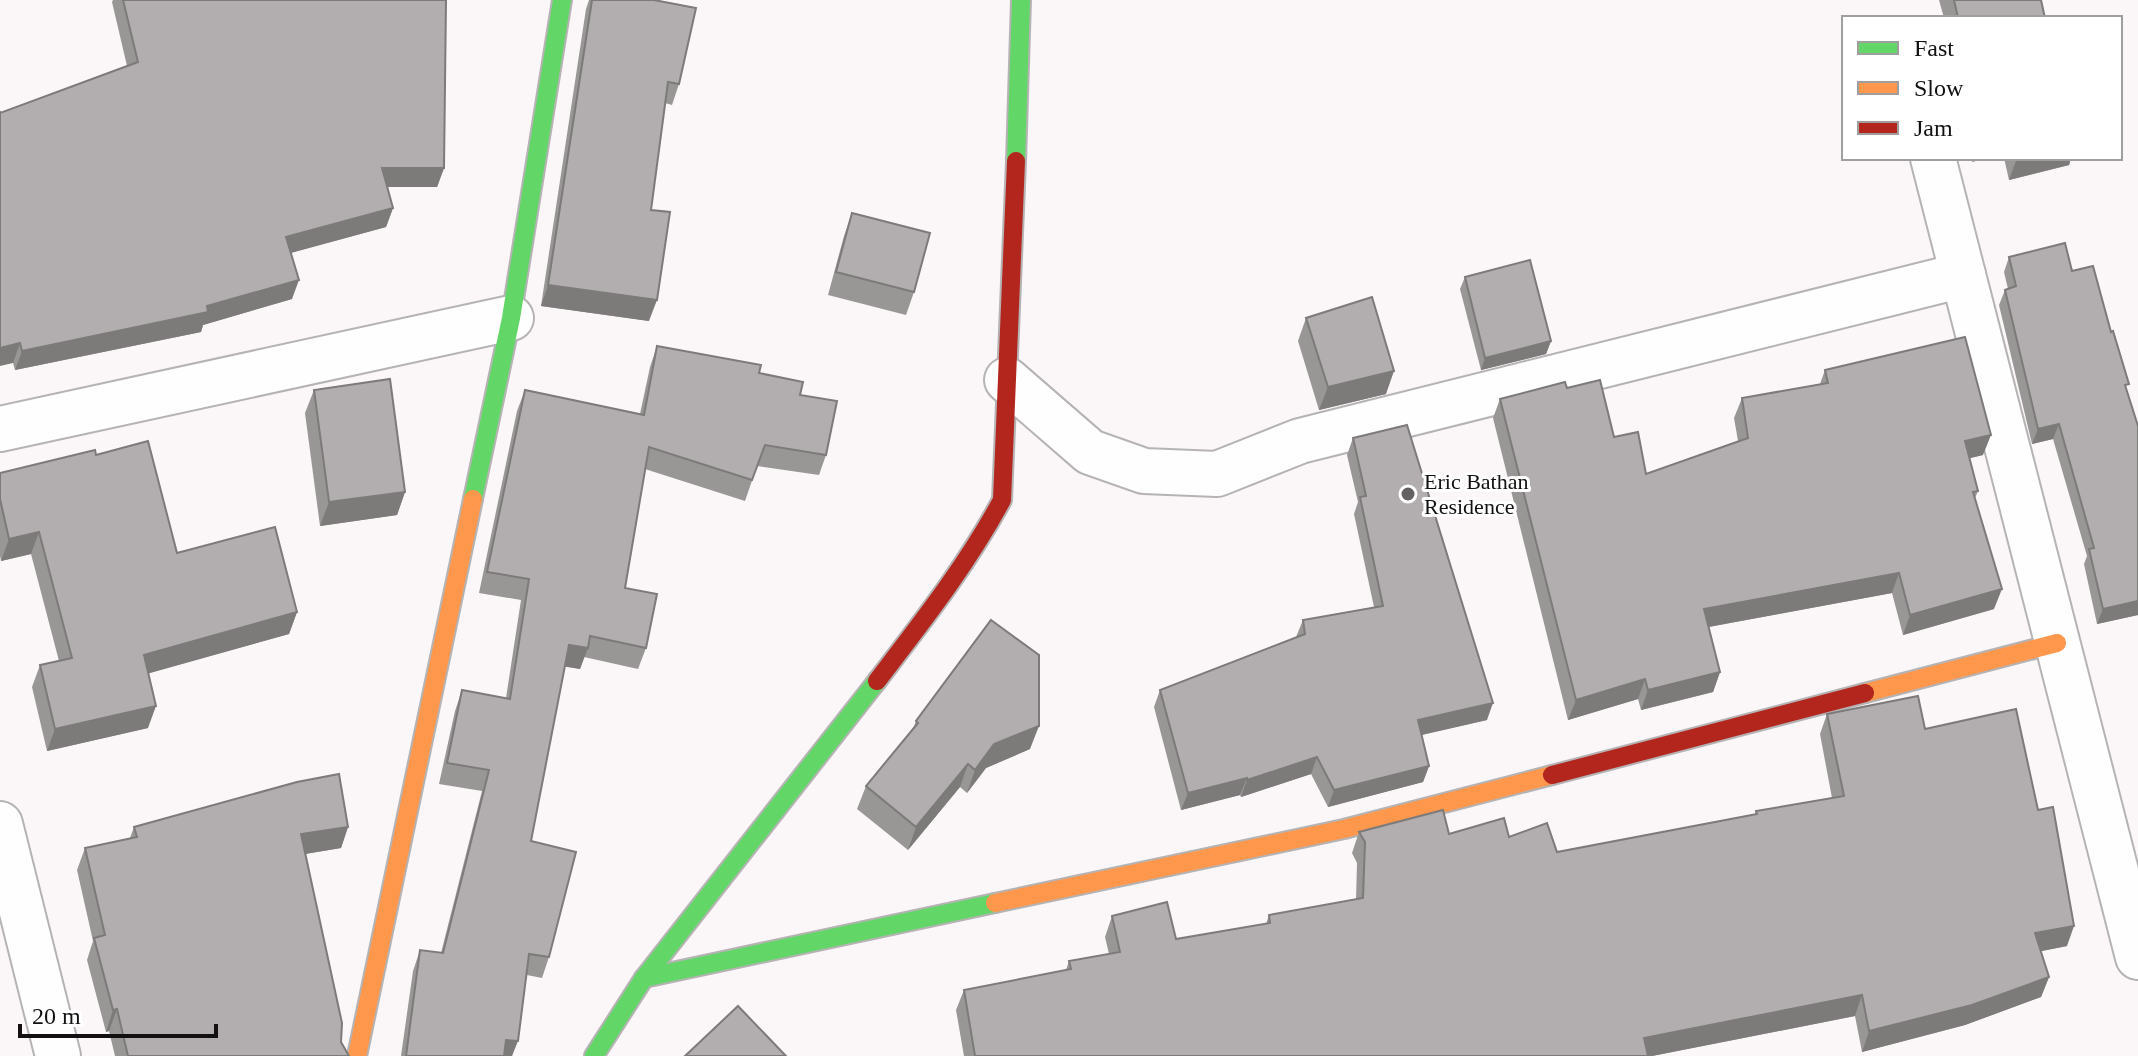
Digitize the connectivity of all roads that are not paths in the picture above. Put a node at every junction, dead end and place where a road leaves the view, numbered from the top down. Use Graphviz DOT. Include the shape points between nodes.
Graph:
graph roads {
  1 [pos="562,0"];
  2 [pos="1021,0"];
  3 [pos="1934,160"];
  4 [pos="1963,275"];
  5 [pos="511,318"];
  6 [pos="1007,380"];
  7 [pos="0,429"];
  8 [pos="2057,643"];
  9 [pos="0,824"];
  10 [pos="2138,957"];
  11 [pos="644,978"];
  12 [pos="58,1056"];
  13 [pos="357,1056"];
  14 [pos="594,1056"];
  1 -- 5 [label="street"];
  2 -- 6 [label="street"];
  3 -- 4 [label="street"];
  4 -- 6 [label="street" via="1300,441 1217,474 1144,471 1090,452"];
  4 -- 8 [label="street"];
  5 -- 7 [label="street"];
  5 -- 13 [label="street"];
  6 -- 11 [label="street" via="1002,500 980,541"];
  8 -- 10 [label="street"];
  8 -- 11 [label="street" via="1344,829"];
  9 -- 12 [label="street"];
  11 -- 14 [label="street"];
}
